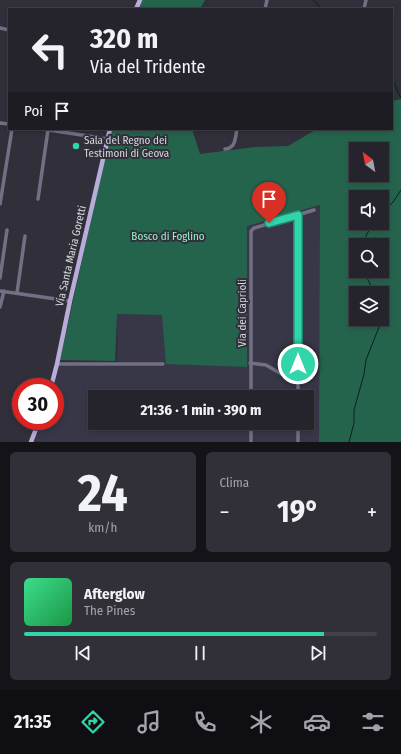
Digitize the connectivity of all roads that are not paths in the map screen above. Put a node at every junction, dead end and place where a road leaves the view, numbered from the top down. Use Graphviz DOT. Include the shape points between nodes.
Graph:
graph roads {
  1 [pos="12,130"];
  2 [pos="48,130"];
  3 [pos="110,130"];
  4 [pos="237,130"];
  5 [pos="108,139"];
  6 [pos="225,149"];
  7 [pos="38,199"];
  8 [pos="0,204"];
  9 [pos="314,210"];
  10 [pos="298,215"];
  11 [pos="7,230"];
  12 [pos="25,236"];
  13 [pos="0,278"];
  14 [pos="2,291"];
  15 [pos="17,293"];
  16 [pos="70,301"];
  17 [pos="0,307"];
  18 [pos="250,363"];
  19 [pos="57,364"];
  20 [pos="163,364"];
  21 [pos="53,378"];
  22 [pos="298,379"];
  23 [pos="250,390"];
  24 [pos="298,390"];
  25 [pos="36,430"];
  26 [pos="251,430"];
  27 [pos="298,430"];
  28 [pos="31,442"];
  29 [pos="251,442"];
  30 [pos="298,442"];
  1 -- 8 [label="street"];
  2 -- 5 [label="street"];
  2 -- 7 [label="street"];
  3 -- 5 [label="main road, Via Santa Maria Goretti"];
  4 -- 6 [label="street" via="233,146"];
  5 -- 16 [label="main road, Via Santa Maria Goretti"];
  9 -- 10 [label="street"];
  10 -- 18 [label="street, Via dei Caprioli" via="251,230"];
  10 -- 22 [label="street"];
  11 -- 13 [label="street"];
  12 -- 15 [label="street"];
  14 -- 15 [label="street"];
  14 -- 17 [label="street"];
  15 -- 16 [label="street"];
  16 -- 19 [label="main road, Via Santa Maria Goretti"];
  18 -- 22 [label="street" via="264,365 285,376"];
  18 -- 23 [label="street, Via dei Caprioli"];
  19 -- 20 [label="street"];
  19 -- 21 [label="main road, Via Santa Maria Goretti"];
  22 -- 24 [label="street"];
  25 -- 28 [label="main road"];
  26 -- 29 [label="street"];
  27 -- 30 [label="street"];
}
